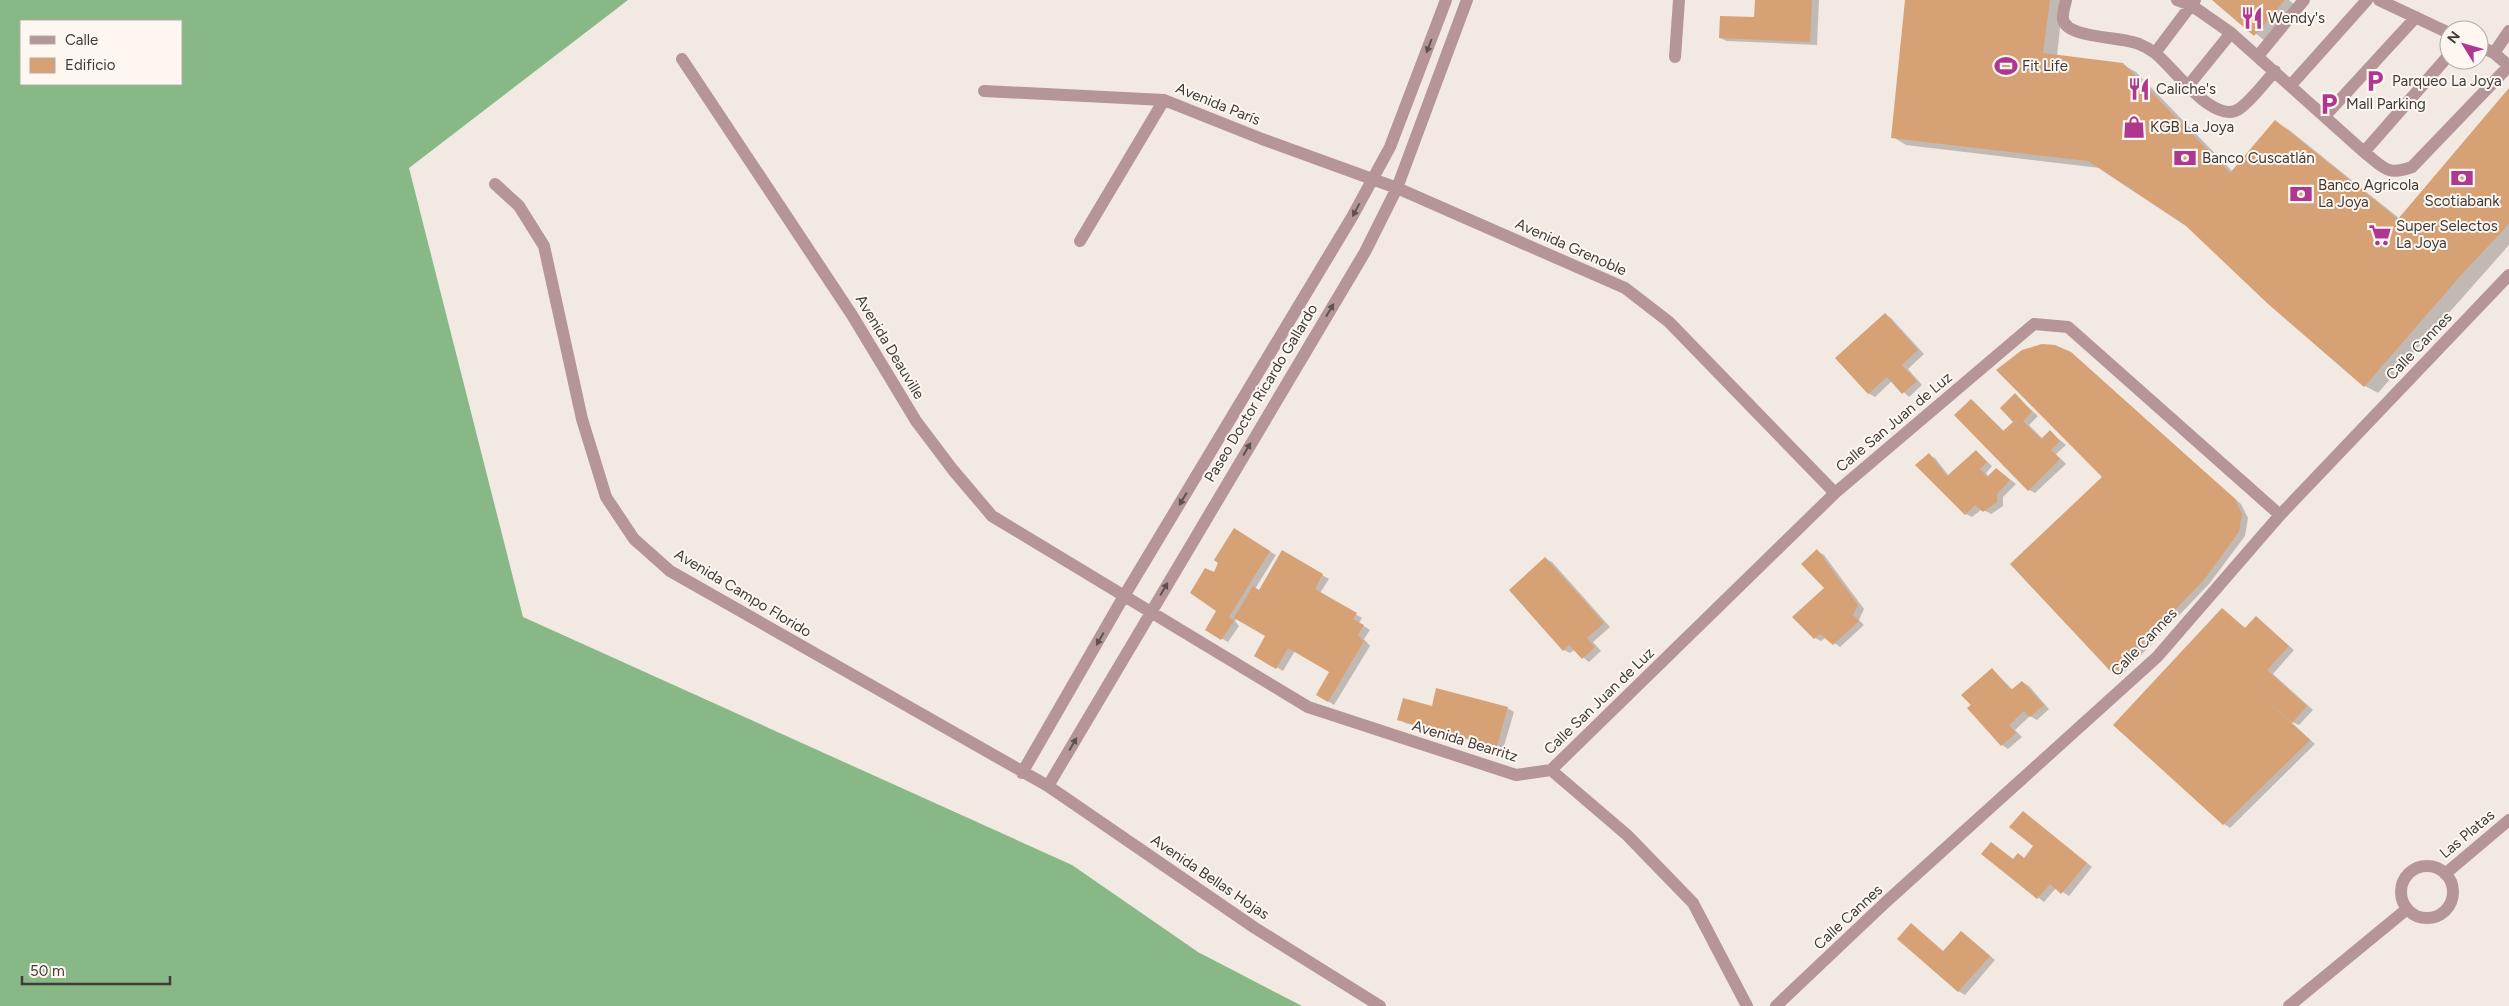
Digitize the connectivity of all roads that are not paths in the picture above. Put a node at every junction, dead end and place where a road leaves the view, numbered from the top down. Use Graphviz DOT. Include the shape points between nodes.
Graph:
graph roads {
  1 [pos="1446,0"];
  2 [pos="1467,0"];
  3 [pos="1679,0"];
  4 [pos="2066,0"];
  5 [pos="2177,0"];
  6 [pos="2304,0"];
  7 [pos="2367,0"];
  8 [pos="2379,0"];
  9 [pos="2193,2"];
  10 [pos="2416,17"];
  11 [pos="2439,28"];
  12 [pos="2509,31"];
  13 [pos="2232,33"];
  14 [pos="2489,51"];
  15 [pos="2155,53"];
  16 [pos="2494,53"];
  17 [pos="2258,56"];
  18 [pos="1675,57"];
  19 [pos="682,60"];
  20 [pos="2439,66"];
  21 [pos="2509,66"];
  22 [pos="2275,71"];
  23 [pos="2291,85"];
  24 [pos="2188,86"];
  25 [pos="984,91"];
  26 [pos="1164,100"];
  27 [pos="2325,116"];
  28 [pos="2364,152"];
  29 [pos="1373,178"];
  30 [pos="495,184"];
  31 [pos="1397,188"];
  32 [pos="1080,241"];
  33 [pos="2509,275"];
  34 [pos="1835,493"];
  35 [pos="2280,514"];
  36 [pos="1124,596"];
  37 [pos="1150,612"];
  38 [pos="1551,770"];
  39 [pos="1022,773"];
  40 [pos="1048,786"];
  41 [pos="2509,820"];
  42 [pos="2445,874"];
  43 [pos="2407,909"];
  44 [pos="1380,1006"];
  45 [pos="1747,1006"];
  46 [pos="1776,1006"];
  47 [pos="2289,1006"];
  1 -- 29 [label="street, Paseo Doctor Ricardo Gallardo, one-way" via="1390,147"];
  2 -- 31 [label="street, Paseo Doctor Ricardo Gallardo"];
  3 -- 18 [label="street"];
  4 -- 15 [label="street" via="2063,19 2074,32 2124,39"];
  5 -- 9 [label="street"];
  6 -- 17 [label="street"];
  7 -- 23 [label="street"];
  8 -- 10 [label="street"];
  9 -- 13 [label="street"];
  9 -- 15 [label="street"];
  10 -- 11 [label="street"];
  10 -- 27 [label="street"];
  12 -- 16 [label="street"];
  13 -- 17 [label="street"];
  13 -- 24 [label="street"];
  14 -- 16 [label="street"];
  15 -- 24 [label="street"];
  16 -- 21 [label="street"];
  17 -- 22 [label="street"];
  19 -- 36 [label="street, Avenida Deauville" via="852,315 916,421 953,470 992,516"];
  20 -- 28 [label="street"];
  21 -- 28 [label="street" via="2412,167 2391,171"];
  22 -- 23 [label="street"];
  22 -- 24 [label="street" via="2238,110 2228,113 2206,103"];
  23 -- 27 [label="street"];
  25 -- 26 [label="street, Avenida París"];
  26 -- 29 [label="street, Avenida París"];
  26 -- 32 [label="street"];
  27 -- 28 [label="street"];
  29 -- 31 [label="street, Avenida Grenoble"];
  29 -- 36 [label="street, Paseo Doctor Ricardo Gallardo, one-way"];
  30 -- 39 [label="street, Avenida Campo Florido" via="520,206 544,246 590,445 606,497 634,539 670,571"];
  31 -- 34 [label="street, Avenida Grenoble" via="1625,288 1669,322"];
  37 -- 31 [label="street, Paseo Doctor Ricardo Gallardo, one-way" via="1365,252"];
  33 -- 35 [label="street, Calle Cannes"];
  34 -- 35 [label="street, Calle San Juan de Luz" via="2034,324 2068,327"];
  34 -- 38 [label="street, Calle San Juan de Luz"];
  35 -- 46 [label="street, Calle Cannes" via="2157,657"];
  36 -- 37 [label="street, Avenida Bearritz"];
  36 -- 39 [label="street, Paseo Doctor Ricardo Gallardo, one-way"];
  37 -- 38 [label="street, Avenida Bearritz" via="1308,707 1516,776"];
  40 -- 37 [label="street, Paseo Doctor Ricardo Gallardo, one-way"];
  38 -- 45 [label="street" via="1627,835 1693,903"];
  39 -- 40 [label="street, Avenida Bellas Hojas"];
  40 -- 44 [label="street, Avenida Bellas Hojas" via="1255,928"];
  41 -- 42 [label="street, Las Platas"];
  42 -- 43 [label="street" via="2430,866 2412,870 2402,884 2402,902"];
  42 -- 43 [label="street" via="2450,881 2452,897 2444,911 2437,916 2421,918"];
  43 -- 47 [label="street"];
}
